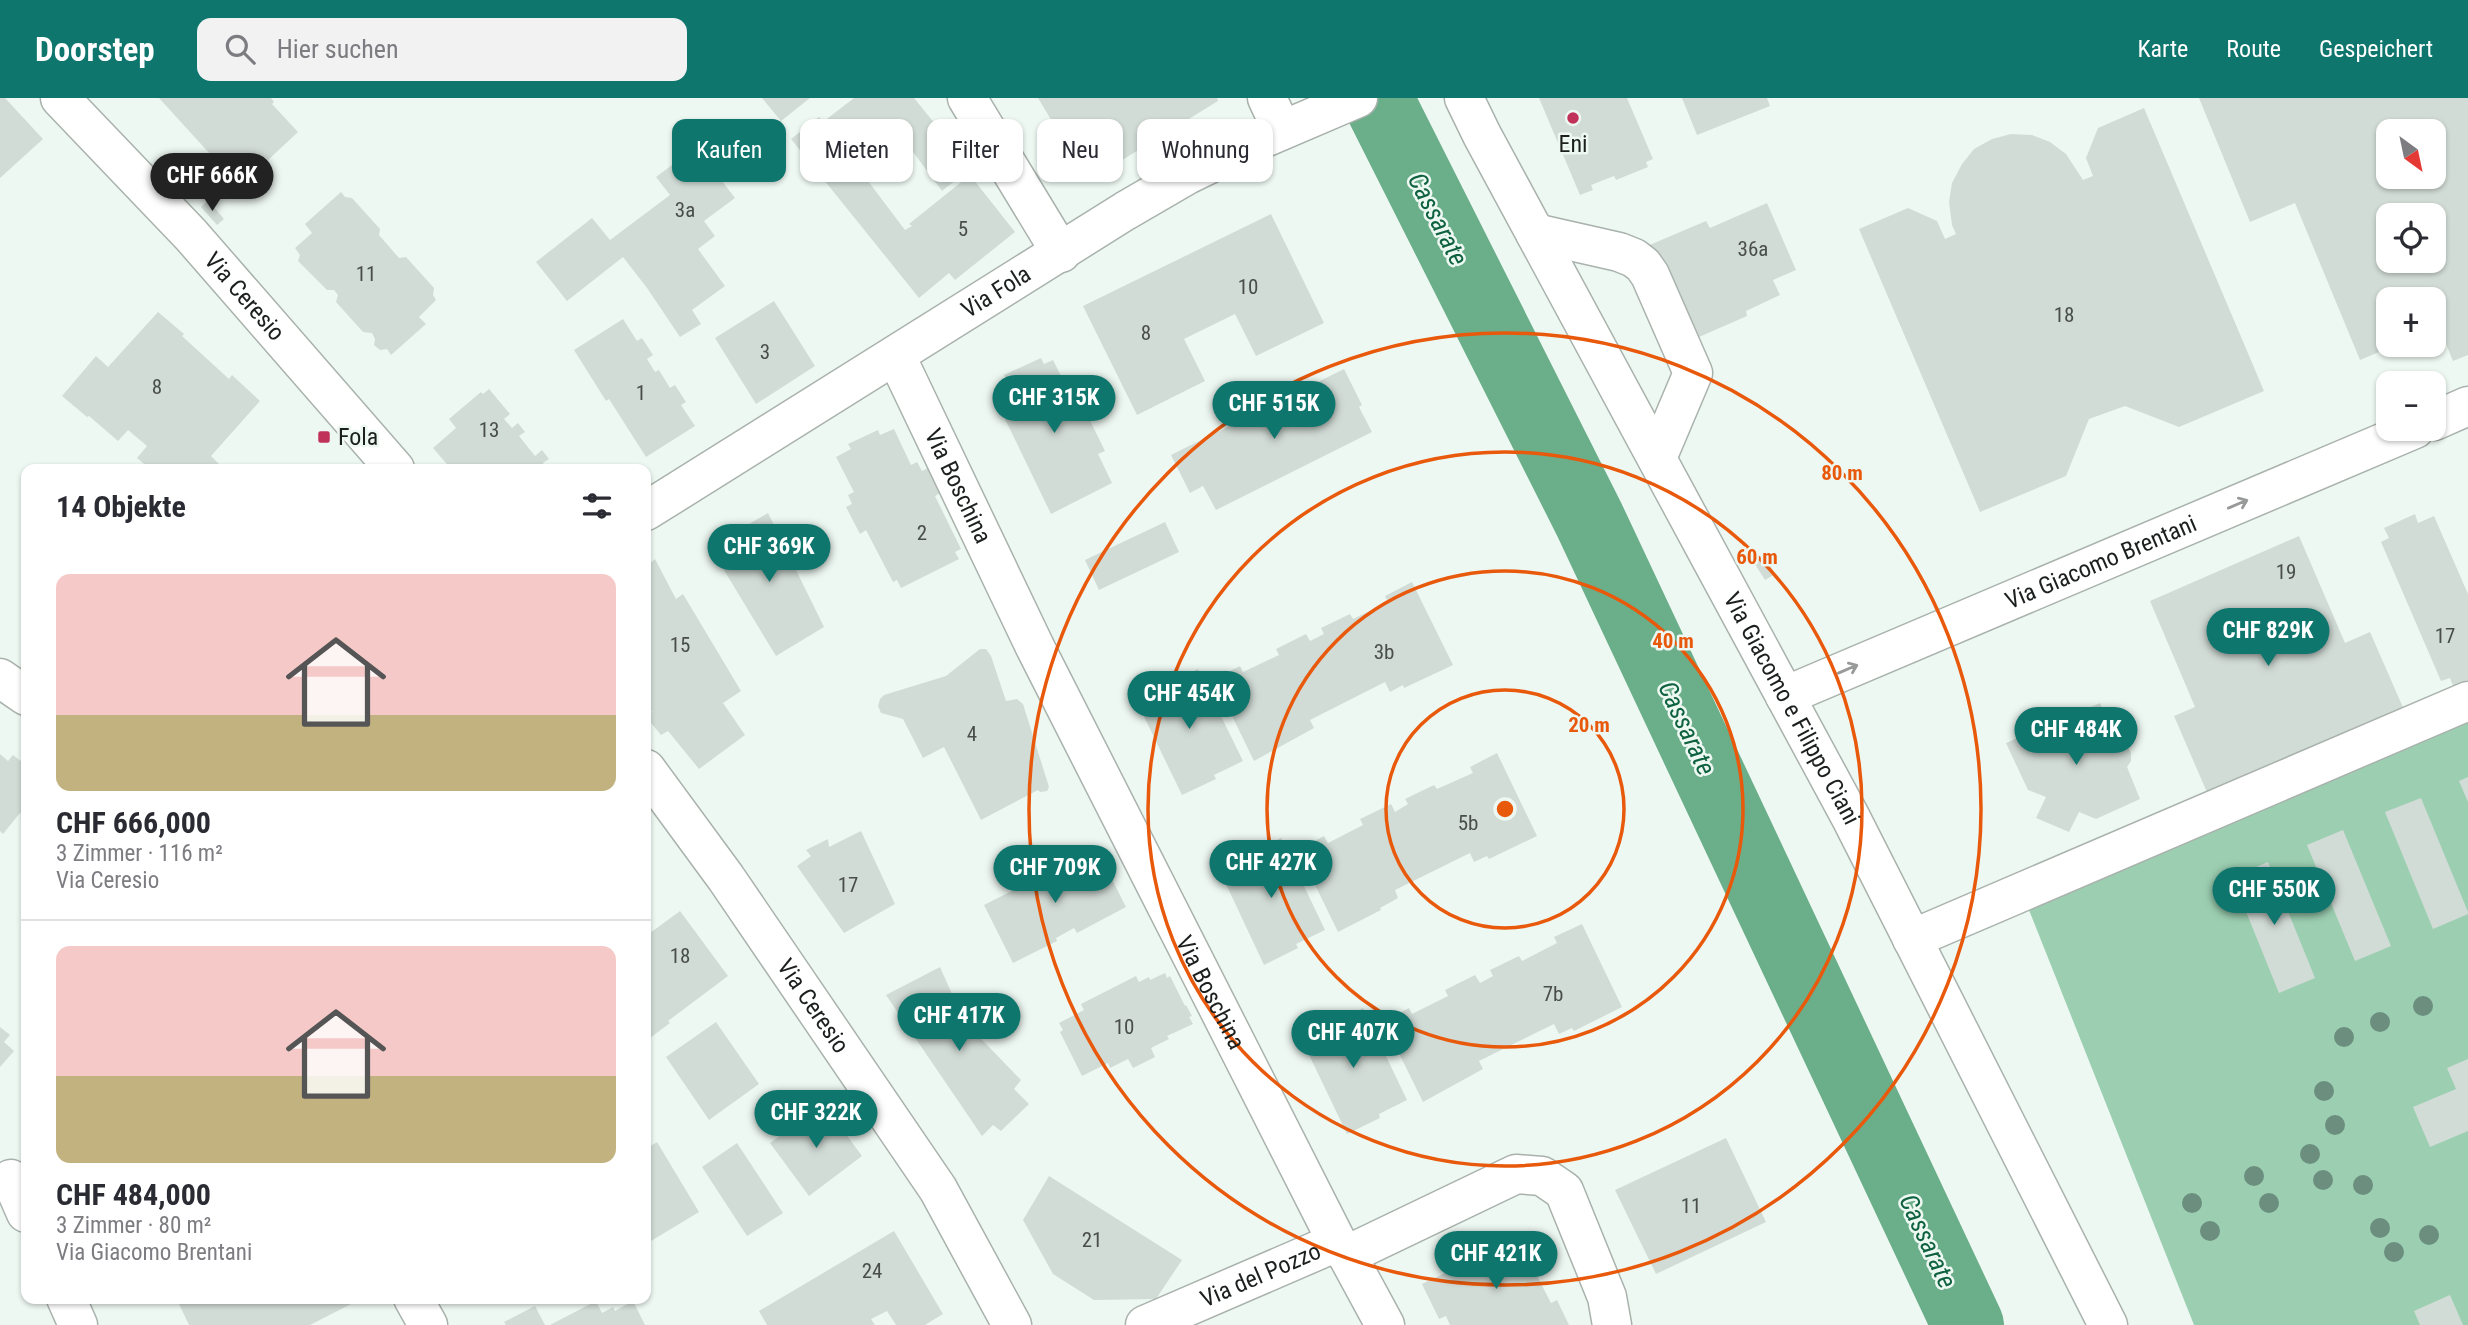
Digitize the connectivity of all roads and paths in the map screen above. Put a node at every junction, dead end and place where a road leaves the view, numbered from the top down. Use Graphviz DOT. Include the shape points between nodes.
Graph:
graph roads {
  1 [pos="60,98"];
  2 [pos="967,98"];
  3 [pos="1358,98"];
  4 [pos="1464,98"];
  5 [pos="1287,115"];
  6 [pos="1535,233"];
  7 [pos="1061,253"];
  8 [pos="896,356"];
  9 [pos="2468,407"];
  10 [pos="2446,416"];
  11 [pos="2387,441"];
  12 [pos="1657,458"];
  13 [pos="392,464"];
  14 [pos="651,508"];
  15 [pos="0,678"];
  16 [pos="21,693"];
  17 [pos="1785,696"];
  18 [pos="2468,701"];
  19 [pos="651,776"];
  20 [pos="1912,939"];
  21 [pos="1342,1248"];
  22 [pos="69,1304"];
  23 [pos="416,1304"];
  24 [pos="78,1325"];
  25 [pos="428,1325"];
  26 [pos="1012,1325"];
  27 [pos="1145,1325"];
  28 [pos="1384,1325"];
  29 [pos="1612,1325"];
  30 [pos="2108,1325"];
  1 -- 13 [label="street, Via Ceresio" via="191,235"];
  2 -- 7 [label="street"];
  3 -- 5 [label="street, Via Fola"];
  4 -- 6 [label="street, Via Giacomo e Filippo Ciani"];
  5 -- 7 [label="street, Via Fola"];
  6 -- 12 [label="street, Via Giacomo e Filippo Ciani"];
  6 -- 12 [label="street" via="1626,255 1650,275 1693,373"];
  7 -- 8 [label="street, Via Fola"];
  8 -- 14 [label="street, Via Fola"];
  8 -- 21 [label="street, Via Boschina" via="1035,647"];
  9 -- 10 [label="street"];
  17 -- 11 [label="street, Via Giacomo Brentani, one-way"];
  12 -- 17 [label="street, Via Giacomo e Filippo Ciani"];
  15 -- 16 [label="street"];
  17 -- 20 [label="street, Via Giacomo e Filippo Ciani"];
  18 -- 20 [label="street"];
  19 -- 26 [label="street, Via Ceresio" via="939,1189"];
  20 -- 30 [label="street, Via Giacomo e Filippo Ciani"];
  21 -- 27 [label="street, Via del Pozzo"];
  21 -- 28 [label="street, Via Boschina"];
  21 -- 29 [label="street, Via del Pozzo" via="1516,1174 1542,1175 1564,1191 1607,1297"];
  22 -- 24 [label="street"];
  23 -- 25 [label="street"];
}
